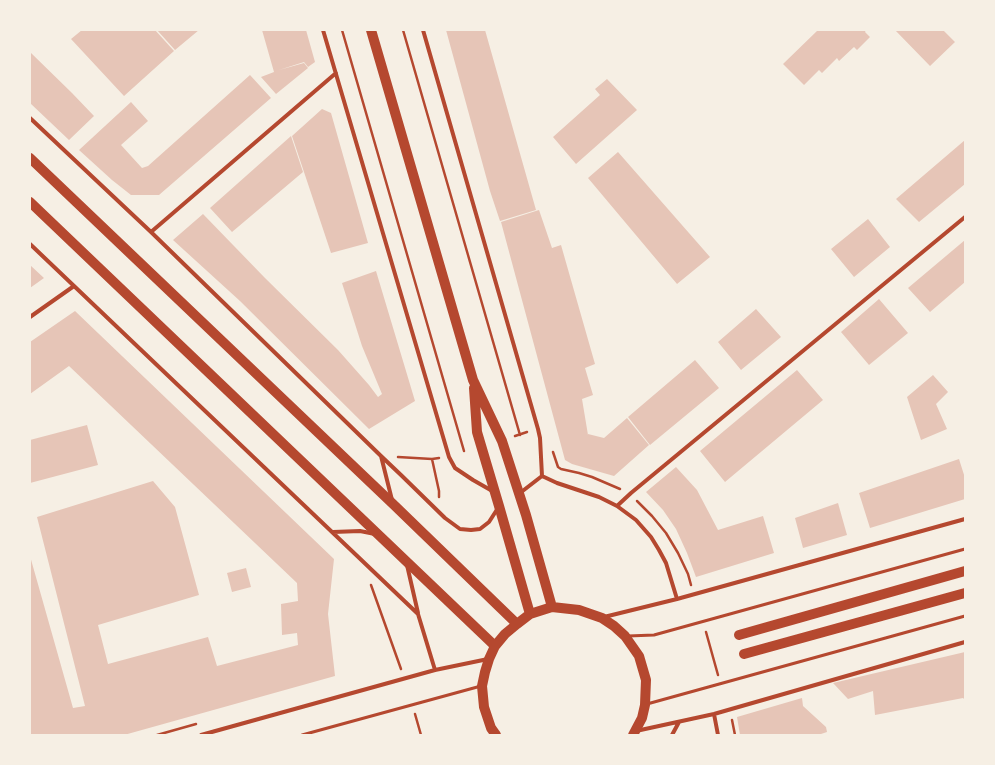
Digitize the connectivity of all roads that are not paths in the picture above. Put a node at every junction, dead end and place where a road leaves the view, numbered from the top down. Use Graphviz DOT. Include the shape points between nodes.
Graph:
graph roads {
  1 [pos="323,30"];
  2 [pos="370,30"];
  3 [pos="423,30"];
  4 [pos="336,73"];
  5 [pos="30,118"];
  6 [pos="30,158"];
  7 [pos="30,202"];
  8 [pos="965,217"];
  9 [pos="150,232"];
  10 [pos="30,244"];
  11 [pos="74,286"];
  12 [pos="30,317"];
  13 [pos="473,380"];
  14 [pos="381,456"];
  15 [pos="542,476"];
  16 [pos="520,493"];
  17 [pos="496,494"];
  18 [pos="393,504"];
  19 [pos="499,506"];
  20 [pos="617,506"];
  21 [pos="965,519"];
  22 [pos="333,532"];
  23 [pos="379,535"];
  24 [pos="965,549"];
  25 [pos="406,561"];
  26 [pos="965,571"];
  27 [pos="965,593"];
  28 [pos="677,599"];
  29 [pos="552,607"];
  30 [pos="418,614"];
  31 [pos="530,614"];
  32 [pos="965,616"];
  33 [pos="602,618"];
  34 [pos="517,624"];
  35 [pos="739,635"];
  36 [pos="625,636"];
  37 [pos="965,642"];
  38 [pos="496,646"];
  39 [pos="744,654"];
  40 [pos="489,659"];
  41 [pos="435,670"];
  42 [pos="482,686"];
  43 [pos="645,705"];
  44 [pos="714,714"];
  45 [pos="679,722"];
  46 [pos="635,733"];
  47 [pos="201,735"];
  48 [pos="302,735"];
  49 [pos="496,735"];
  50 [pos="672,735"];
  51 [pos="718,735"];
  1 -- 4 [label="street"];
  2 -- 13 [label="main road"];
  3 -- 15 [label="street" via="538,429"];
  4 -- 9 [label="street"];
  4 -- 17 [label="street" via="449,457 455,468"];
  5 -- 9 [label="street"];
  6 -- 18 [label="main road"];
  7 -- 23 [label="main road"];
  8 -- 20 [label="street"];
  9 -- 14 [label="street"];
  10 -- 11 [label="street"];
  11 -- 12 [label="street"];
  11 -- 22 [label="street"];
  13 -- 16 [label="main road" via="502,441"];
  13 -- 17 [label="main road" via="478,432"];
  14 -- 18 [label="street"];
  14 -- 19 [label="street" via="445,518 460,529 480,529 489,522"];
  15 -- 16 [label="street"];
  15 -- 20 [label="street"];
  16 -- 29 [label="main road"];
  17 -- 19 [label="main road"];
  18 -- 34 [label="main road"];
  19 -- 31 [label="main road"];
  20 -- 28 [label="street" via="636,520 652,537 666,564"];
  21 -- 28 [label="street"];
  22 -- 23 [label="street"];
  22 -- 30 [label="street"];
  23 -- 25 [label="main road"];
  24 -- 36 [label="lane" via="654,635"];
  25 -- 30 [label="street"];
  25 -- 38 [label="main road"];
  26 -- 35 [label="main road"];
  27 -- 39 [label="main road"];
  28 -- 33 [label="street"];
  29 -- 31 [label="main road"];
  29 -- 33 [label="main road" via="580,610"];
  30 -- 41 [label="street"];
  31 -- 34 [label="main road"];
  32 -- 43 [label="lane"];
  33 -- 36 [label="main road"];
  34 -- 38 [label="main road"];
  36 -- 43 [label="main road" via="639,656 646,680"];
  37 -- 44 [label="street"];
  38 -- 40 [label="main road"];
  40 -- 41 [label="street"];
  40 -- 42 [label="main road"];
  41 -- 47 [label="street"];
  42 -- 48 [label="lane"];
  42 -- 49 [label="main road" via="484,707"];
  43 -- 46 [label="main road"];
  44 -- 45 [label="street"];
  44 -- 51 [label="street"];
  45 -- 46 [label="street"];
  45 -- 50 [label="street"];
}
